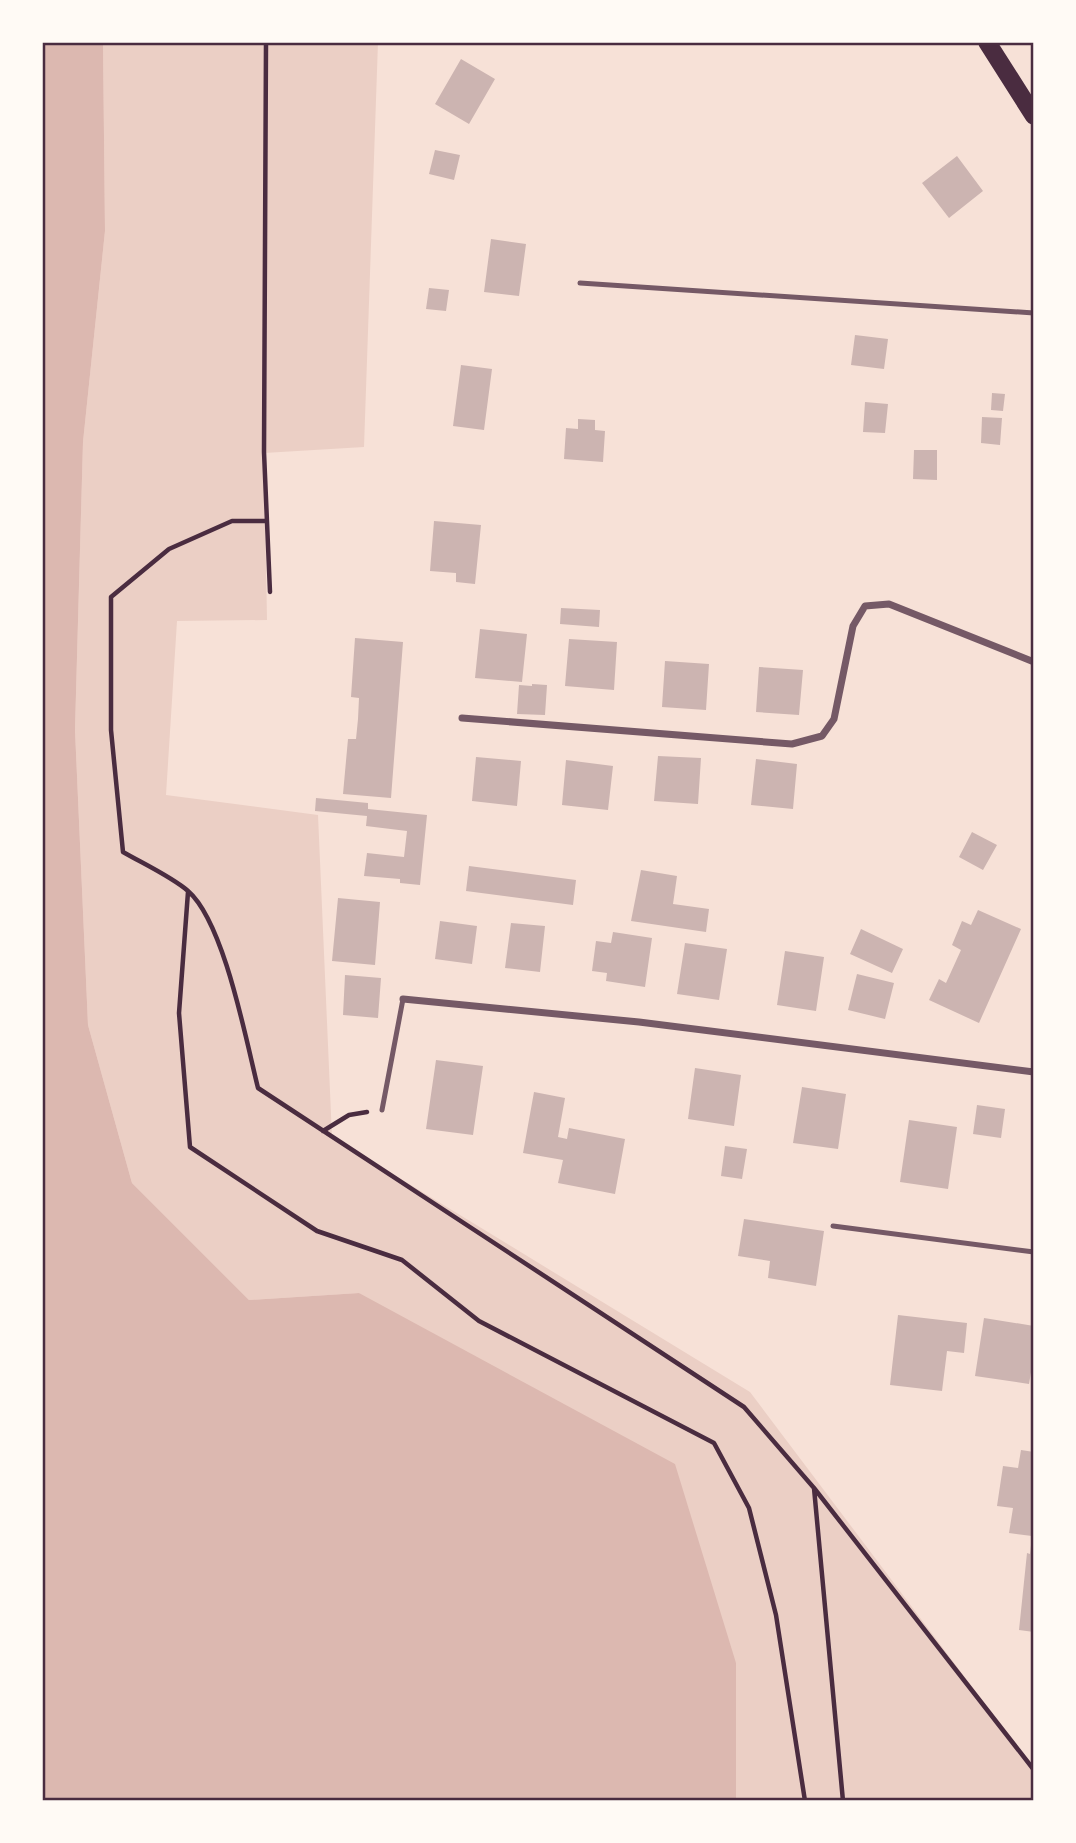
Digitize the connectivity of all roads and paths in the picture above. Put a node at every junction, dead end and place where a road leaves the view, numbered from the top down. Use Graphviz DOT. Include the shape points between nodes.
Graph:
graph roads {
  1 [pos="266,42"];
  2 [pos="987,42"];
  3 [pos="1034,117"];
  4 [pos="580,283"];
  5 [pos="1034,313"];
  6 [pos="266,522"];
  7 [pos="270,592"];
  8 [pos="1034,662"];
  9 [pos="462,718"];
  10 [pos="188,891"];
  11 [pos="403,999"];
  12 [pos="1034,1072"];
  13 [pos="382,1110"];
  14 [pos="323,1131"];
  15 [pos="833,1226"];
  16 [pos="1034,1252"];
  17 [pos="814,1488"];
  18 [pos="1033,1766"];
  19 [pos="805,1801"];
  20 [pos="843,1801"];
  1 -- 6 [label="path"];
  2 -- 3 [label="main road"];
  4 -- 5 [label="lane"];
  6 -- 7 [label="path"];
  6 -- 10 [label="path" via="232,521 169,549 111,597 111,730 123,852"];
  8 -- 9 [label="street" via="889,604 865,606 853,625 834,719 822,736 812,739 792,744"];
  10 -- 14 [label="path" via="208,916 227,968 258,1088"];
  10 -- 19 [label="path" via="179,1013 190,1147 317,1231 402,1260 479,1321 714,1443 749,1508 776,1615"];
  11 -- 12 [label="street" via="653,1024"];
  11 -- 13 [label="lane"];
  13 -- 14 [label="path" via="349,1115"];
  14 -- 17 [label="path" via="744,1407"];
  15 -- 16 [label="lane"];
  17 -- 18 [label="path"];
  17 -- 20 [label="path"];
}
